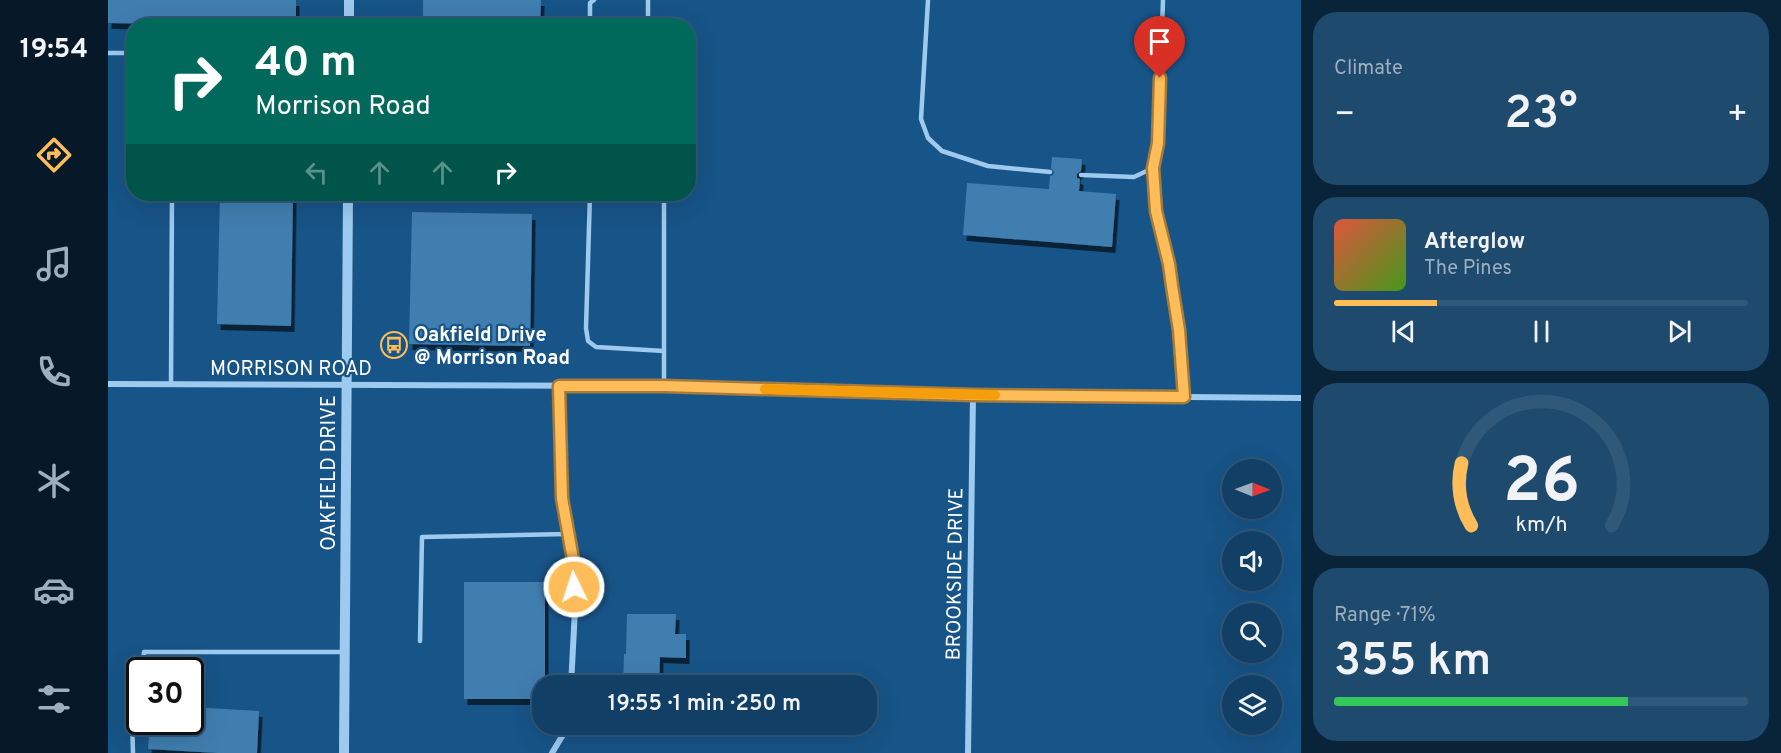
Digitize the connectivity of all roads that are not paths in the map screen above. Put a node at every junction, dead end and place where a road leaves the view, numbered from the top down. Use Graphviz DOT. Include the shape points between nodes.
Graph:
graph roads {
  1 [pos="350,0"];
  2 [pos="594,0"];
  3 [pos="928,0"];
  4 [pos="1163,0"];
  5 [pos="646,1"];
  6 [pos="349,18"];
  7 [pos="591,18"];
  8 [pos="647,18"];
  9 [pos="108,53"];
  10 [pos="126,53"];
  11 [pos="1153,168"];
  12 [pos="1050,172"];
  13 [pos="1081,175"];
  14 [pos="172,201"];
  15 [pos="348,201"];
  16 [pos="590,201"];
  17 [pos="663,201"];
  18 [pos="664,351"];
  19 [pos="108,384"];
  20 [pos="171,384"];
  21 [pos="347,386"];
  22 [pos="559,386"];
  23 [pos="664,386"];
  24 [pos="973,395"];
  25 [pos="1184,397"];
  26 [pos="1301,398"];
  27 [pos="567,534"];
  28 [pos="420,641"];
  29 [pos="345,652"];
  30 [pos="143,657"];
  31 [pos="572,675"];
  32 [pos="132,735"];
  33 [pos="563,735"];
  34 [pos="133,753"];
  35 [pos="344,753"];
  36 [pos="552,753"];
  37 [pos="968,753"];
  1 -- 6 [label="street"];
  2 -- 7 [label="lane" via="590,3"];
  3 -- 12 [label="lane" via="921,119 928,138 942,151 988,166"];
  4 -- 11 [label="lane" via="1158,143"];
  5 -- 8 [label="lane"];
  9 -- 10 [label="lane"];
  11 -- 13 [label="lane" via="1134,177"];
  11 -- 25 [label="lane" via="1156,211 1179,330"];
  14 -- 20 [label="lane"];
  15 -- 21 [label="street, OAKFIELD DRIVE"];
  16 -- 18 [label="lane" via="588,341 596,347"];
  17 -- 18 [label="lane"];
  18 -- 23 [label="lane"];
  19 -- 20 [label="street, MORRISON ROAD"];
  20 -- 21 [label="street, MORRISON ROAD"];
  21 -- 22 [label="street, MORRISON ROAD"];
  21 -- 29 [label="street, OAKFIELD DRIVE"];
  22 -- 23 [label="street, MORRISON ROAD"];
  22 -- 27 [label="street"];
  23 -- 24 [label="street, MORRISON ROAD"];
  24 -- 25 [label="street, MORRISON ROAD"];
  24 -- 37 [label="street, BROOKSIDE DRIVE"];
  25 -- 26 [label="street, MORRISON ROAD"];
  27 -- 28 [label="lane" via="422,537"];
  27 -- 31 [label="street" via="574,565"];
  29 -- 30 [label="lane" via="144,652"];
  29 -- 35 [label="street, OAKFIELD DRIVE"];
  32 -- 34 [label="lane"];
  33 -- 36 [label="street"];
}
